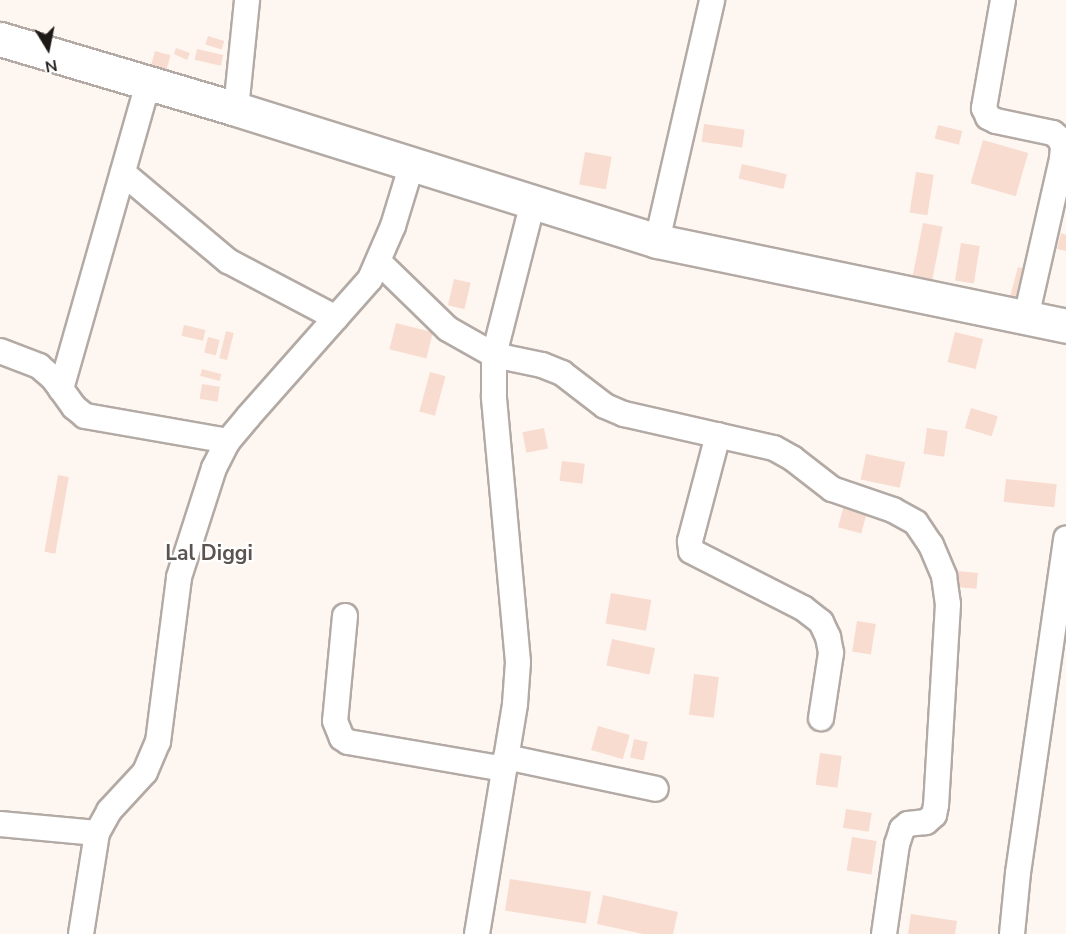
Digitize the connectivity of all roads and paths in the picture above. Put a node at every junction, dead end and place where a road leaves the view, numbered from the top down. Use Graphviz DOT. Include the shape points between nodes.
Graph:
graph roads {
  1 [pos="247,0"];
  2 [pos="712,0"];
  3 [pos="1003,0"];
  4 [pos="0,39"];
  5 [pos="148,84"];
  6 [pos="236,109"];
  7 [pos="1063,135"];
  8 [pos="412,164"];
  9 [pos="123,173"];
  10 [pos="533,202"];
  11 [pos="657,241"];
  12 [pos="379,262"];
  13 [pos="1026,317"];
  14 [pos="336,318"];
  15 [pos="1066,326"];
  16 [pos="0,351"];
  17 [pos="494,355"];
  18 [pos="61,389"];
  19 [pos="718,435"];
  20 [pos="228,441"];
  21 [pos="1066,538"];
  22 [pos="345,616"];
  23 [pos="820,718"];
  24 [pos="505,763"];
  25 [pos="656,789"];
  26 [pos="0,824"];
  27 [pos="96,833"];
  28 [pos="81,934"];
  29 [pos="477,934"];
  30 [pos="884,934"];
  31 [pos="1012,934"];
  1 -- 6 [label="street"];
  2 -- 11 [label="street"];
  3 -- 7 [label="street" via="984,108 988,117"];
  4 -- 5 [label="street"];
  5 -- 6 [label="street"];
  5 -- 9 [label="street"];
  6 -- 8 [label="street"];
  7 -- 13 [label="street" via="1062,159"];
  8 -- 10 [label="street"];
  8 -- 12 [label="street"];
  9 -- 14 [label="street" via="228,261"];
  9 -- 18 [label="street"];
  10 -- 11 [label="street"];
  10 -- 17 [label="street"];
  11 -- 13 [label="street"];
  12 -- 14 [label="street" via="370,279"];
  12 -- 17 [label="street" via="448,329"];
  13 -- 15 [label="street"];
  14 -- 20 [label="street"];
  16 -- 18 [label="street" via="39,366"];
  17 -- 19 [label="street" via="562,373 605,406 624,414"];
  17 -- 24 [label="street" via="494,396 518,662"];
  18 -- 20 [label="street" via="85,416"];
  19 -- 23 [label="street" via="690,541 691,551 803,608 821,622 831,653"];
  19 -- 30 [label="street" via="774,448 832,489 893,510 916,524 931,545 944,576 948,604 936,805 934,815 926,822 908,824 902,829"];
  20 -- 27 [label="street" via="214,468 179,577 158,742 145,772"];
  21 -- 31 [label="street" via="1017,873"];
  22 -- 24 [label="street" via="335,721 342,738 348,742"];
  24 -- 25 [label="street"];
  24 -- 29 [label="street"];
  26 -- 27 [label="street"];
  27 -- 28 [label="street"];
}
